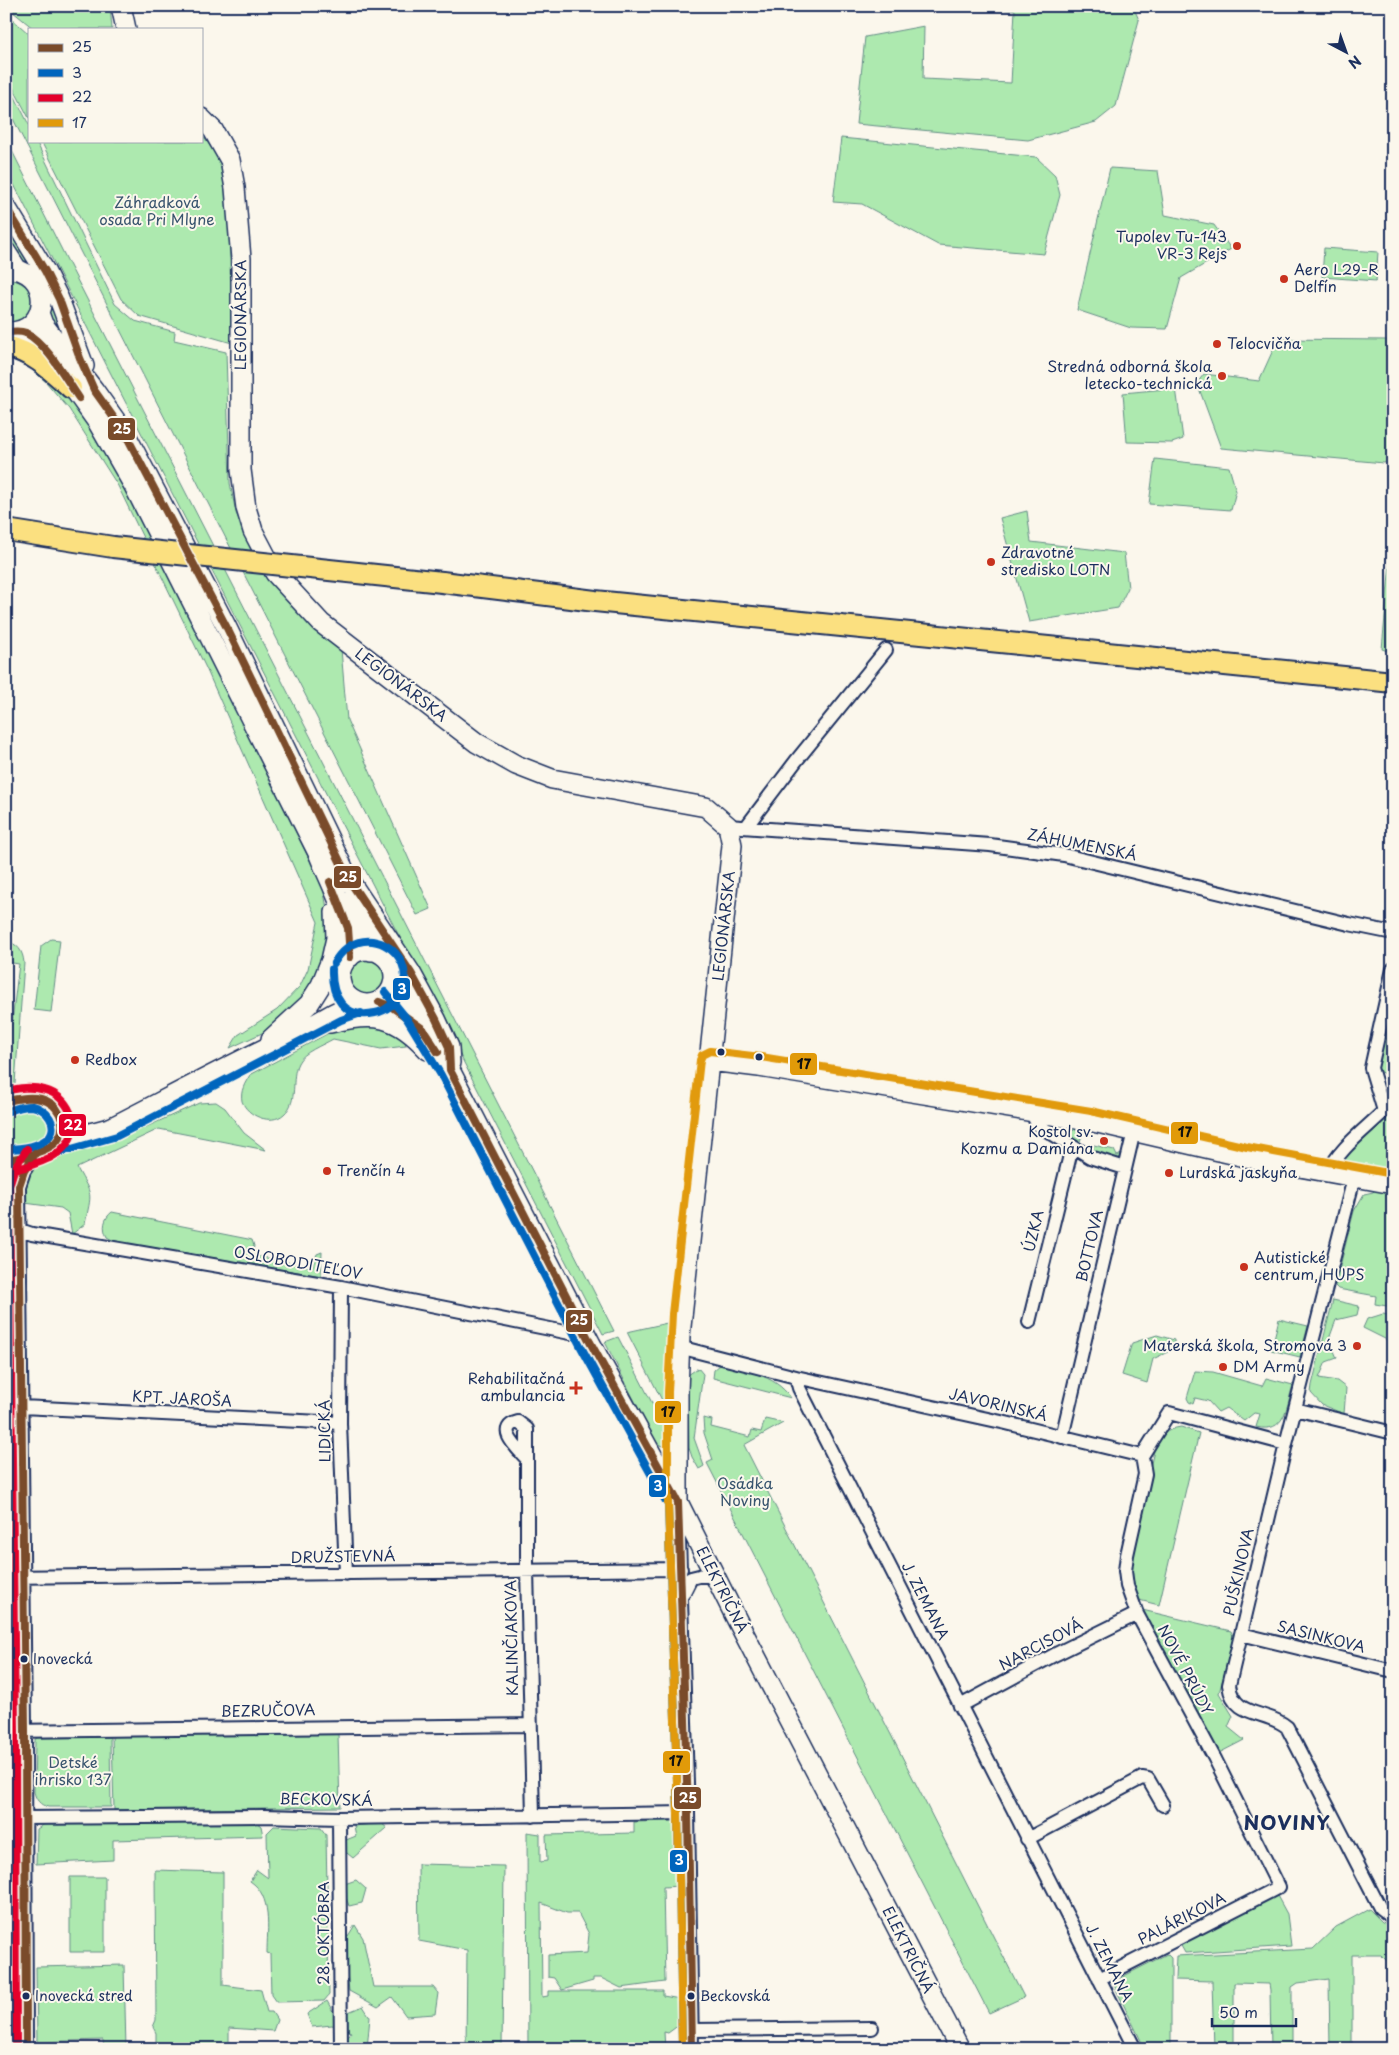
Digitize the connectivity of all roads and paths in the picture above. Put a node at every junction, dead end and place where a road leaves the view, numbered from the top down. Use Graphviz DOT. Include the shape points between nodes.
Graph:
graph roads {
  1 [pos="121,6"];
  2 [pos="126,28"];
  3 [pos="202,119"];
  4 [pos="6,207"];
  5 [pos="6,252"];
  6 [pos="12,269"];
  7 [pos="39,313"];
  8 [pos="11,336"];
  9 [pos="71,388"];
  10 [pos="94,390"];
  11 [pos="6,530"];
  12 [pos="6,541"];
  13 [pos="113,547"];
  14 [pos="943,636"];
  15 [pos="886,650"];
  16 [pos="1222,664"];
  17 [pos="1393,673"];
  18 [pos="1393,682"];
  19 [pos="1393,691"];
  20 [pos="737,827"];
  21 [pos="349,880"];
  22 [pos="334,892"];
  23 [pos="1393,933"];
  24 [pos="370,951"];
  25 [pos="350,957"];
  26 [pos="1393,969"];
  27 [pos="341,985"];
  28 [pos="393,986"];
  29 [pos="379,1002"];
  30 [pos="358,1003"];
  31 [pos="423,1028"];
  32 [pos="302,1030"];
  33 [pos="262,1049"];
  34 [pos="710,1061"];
  35 [pos="450,1070"];
  36 [pos="6,1101"];
  37 [pos="61,1114"];
  38 [pos="1034,1114"];
  39 [pos="112,1127"];
  40 [pos="1134,1130"];
  41 [pos="57,1143"];
  42 [pos="1072,1147"];
  43 [pos="35,1154"];
  44 [pos="6,1158"];
  45 [pos="6,1164"];
  46 [pos="1124,1168"];
  47 [pos="1328,1173"];
  48 [pos="1354,1178"];
  49 [pos="1393,1184"];
  50 [pos="19,1186"];
  51 [pos="20,1230"];
  52 [pos="6,1285"];
  53 [pos="20,1285"];
  54 [pos="341,1287"];
  55 [pos="1029,1322"];
  56 [pos="570,1333"];
  57 [pos="679,1348"];
  58 [pos="796,1377"];
  59 [pos="22,1407"];
  60 [pos="1296,1409"];
  61 [pos="340,1423"];
  62 [pos="22,1425"];
  63 [pos="6,1426"];
  64 [pos="678,1427"];
  65 [pos="1393,1434"];
  66 [pos="1062,1437"];
  67 [pos="644,1439"];
  68 [pos="1286,1444"];
  69 [pos="1142,1456"];
  70 [pos="527,1459"];
  71 [pos="678,1502"];
  72 [pos="681,1569"];
  73 [pos="527,1570"];
  74 [pos="346,1574"];
  75 [pos="6,1577"];
  76 [pos="23,1577"];
  77 [pos="715,1578"];
  78 [pos="681,1599"];
  79 [pos="1137,1614"];
  80 [pos="1241,1634"];
  81 [pos="1393,1671"];
  82 [pos="960,1706"];
  83 [pos="530,1725"];
  84 [pos="25,1730"];
  85 [pos="6,1731"];
  86 [pos="1163,1806"];
  87 [pos="688,1812"];
  88 [pos="533,1816"];
  89 [pos="24,1818"];
  90 [pos="340,1818"];
  91 [pos="1027,1839"];
  92 [pos="1279,1887"];
  93 [pos="1393,1918"];
  94 [pos="1099,1979"];
  95 [pos="6,2013"];
  96 [pos="26,2013"];
  97 [pos="872,2028"];
  98 [pos="692,2030"];
  99 [pos="26,2049"];
  100 [pos="341,2049"];
  101 [pos="692,2049"];
  102 [pos="960,2049"];
  103 [pos="1135,2049"];
  1 -- 2 [label="street"];
  3 -- 20 [label="street, LEGIONÁRSKA" via="213,130 230,160 235,188 241,260 241,470 253,531 275,573 321,623 477,743 516,765 552,779 706,807"];
  4 -- 10 [label="street" via="56,292"];
  5 -- 6 [label="street"];
  6 -- 7 [label="street" via="30,275 38,286 42,300"];
  7 -- 8 [label="street" via="31,324"];
  7 -- 10 [label="street"];
  8 -- 9 [label="main road" via="23,350"];
  9 -- 22 [label="street" via="98,422 134,486 319,855"];
  10 -- 21 [label="street" via="126,434 226,626"];
  11 -- 13 [label="main road"];
  12 -- 13 [label="main road"];
  13 -- 14 [label="main road, bridge"];
  14 -- 16 [label="main road"];
  14 -- 17 [label="main road" via="1079,640"];
  15 -- 20 [label="street"];
  16 -- 18 [label="main road"];
  16 -- 19 [label="main road" via="1314,682"];
  20 -- 23 [label="street, ZÁHUMENSKÁ" via="990,845 1064,855"];
  20 -- 34 [label="street, LEGIONÁRSKA" via="732,845"];
  21 -- 24 [label="street"];
  21 -- 35 [label="street" via="411,973 436,1019 449,1047"];
  22 -- 25 [label="street" via="352,943"];
  22 -- 33 [label="street" via="336,938 320,985 309,1004"];
  24 -- 25 [label="street"];
  24 -- 28 [label="street" via="385,957 390,963"];
  25 -- 27 [label="street" via="342,969"];
  26 -- 47 [label="street" via="1371,1068 1384,1111 1342,1152"];
  27 -- 30 [label="street"];
  27 -- 32 [label="street" via="325,1008"];
  28 -- 29 [label="street"];
  28 -- 31 [label="street, ELEKTRIČNÁ"];
  29 -- 30 [label="street"];
  29 -- 31 [label="street, ELEKTRIČNÁ"];
  30 -- 32 [label="street"];
  31 -- 35 [label="street, ELEKTRIČNÁ"];
  32 -- 33 [label="street"];
  32 -- 35 [label="street" via="376,1016 401,1025"];
  33 -- 39 [label="street"];
  34 -- 38 [label="street"];
  34 -- 57 [label="street, LEGIONÁRSKA"];
  35 -- 67 [label="street, ELEKTRIČNÁ" via="590,1342"];
  36 -- 37 [label="street" via="36,1097 54,1105"];
  37 -- 39 [label="street" via="80,1122"];
  37 -- 41 [label="street" via="64,1128"];
  38 -- 40 [label="street"];
  38 -- 42 [label="street" via="1038,1124"];
  39 -- 41 [label="street" via="78,1134"];
  40 -- 46 [label="street, BOTTOVA"];
  40 -- 47 [label="street"];
  41 -- 43 [label="street"];
  42 -- 46 [label="street" via="1090,1157"];
  42 -- 55 [label="street, ÚZKA"];
  43 -- 44 [label="street"];
  43 -- 50 [label="street"];
  45 -- 50 [label="street"];
  46 -- 66 [label="street, BOTTOVA"];
  47 -- 48 [label="street"];
  48 -- 49 [label="street"];
  48 -- 60 [label="street, PUŠKINOVA"];
  50 -- 51 [label="street"];
  51 -- 53 [label="street"];
  51 -- 54 [label="street, OSLOBODITEĽOV"];
  52 -- 53 [label="street"];
  53 -- 59 [label="street"];
  54 -- 56 [label="street, OSLOBODITEĽOV"];
  54 -- 61 [label="street, LIDICKÁ"];
  57 -- 58 [label="street, JAVORINSKÁ"];
  57 -- 64 [label="street, LEGIONÁRSKA"];
  58 -- 66 [label="street, JAVORINSKÁ"];
  58 -- 82 [label="street, J. ZEMANA"];
  59 -- 61 [label="street, KPT. JAROŠA"];
  59 -- 62 [label="street"];
  60 -- 65 [label="street"];
  60 -- 68 [label="street, PUŠKINOVA"];
  61 -- 74 [label="street, LIDICKÁ"];
  62 -- 63 [label="street"];
  62 -- 76 [label="street"];
  64 -- 67 [label="street" via="670,1452 656,1450"];
  64 -- 71 [label="street, LEGIONÁRSKA"];
  66 -- 69 [label="street, JAVORINSKÁ"];
  67 -- 71 [label="street, ELEKTRIČNÁ"];
  68 -- 69 [label="street" via="1169,1413"];
  68 -- 80 [label="street, PUŠKINOVA"];
  69 -- 79 [label="street, NOVÉ PRÚDY" via="1145,1474 1125,1571 1126,1586"];
  70 -- 73 [label="street, KALINČIAKOVA"];
  71 -- 72 [label="street, LEGIONÁRSKA"];
  71 -- 77 [label="street, ELEKTRIČNÁ"];
  72 -- 73 [label="street, DRUŽSTEVNÁ"];
  72 -- 78 [label="street, LEGIONÁRSKA"];
  73 -- 74 [label="street, DRUŽSTEVNÁ"];
  73 -- 83 [label="street, KALINČIAKOVA"];
  74 -- 76 [label="street, DRUŽSTEVNÁ"];
  75 -- 76 [label="street, DRUŽSTEVNÁ"];
  76 -- 84 [label="street"];
  77 -- 78 [label="street" via="703,1575 691,1578"];
  77 -- 102 [label="street, ELEKTRIČNÁ"];
  78 -- 87 [label="street, LEGIONÁRSKA"];
  79 -- 82 [label="street, NARCISOVÁ"];
  79 -- 92 [label="street, NOVÉ PRÚDY"];
  80 -- 81 [label="street, SASINKOVA"];
  80 -- 93 [label="street, PUŠKINOVA" via="1230,1676 1230,1692 1235,1701 1251,1713 1274,1719 1287,1727 1380,1908"];
  82 -- 91 [label="street, J. ZEMANA"];
  83 -- 84 [label="street, BEZRUČOVA"];
  83 -- 88 [label="street, KALINČIAKOVA"];
  84 -- 85 [label="street, BEZRUČOVA"];
  84 -- 89 [label="street"];
  86 -- 91 [label="street" via="1148,1779 1142,1778"];
  87 -- 88 [label="street, BECKOVSKÁ"];
  87 -- 98 [label="street, LEGIONÁRSKA"];
  88 -- 90 [label="street, BECKOVSKÁ"];
  89 -- 90 [label="street, BECKOVSKÁ"];
  89 -- 96 [label="street"];
  90 -- 100 [label="street, 28. OKTÓBRA"];
  91 -- 94 [label="street, J. ZEMANA"];
  92 -- 94 [label="street, PALÁRIKOVA"];
  94 -- 103 [label="street, J. ZEMANA"];
  95 -- 96 [label="street"];
  96 -- 99 [label="street"];
  97 -- 98 [label="street"];
  98 -- 101 [label="street, LEGIONÁRSKA"];
}
